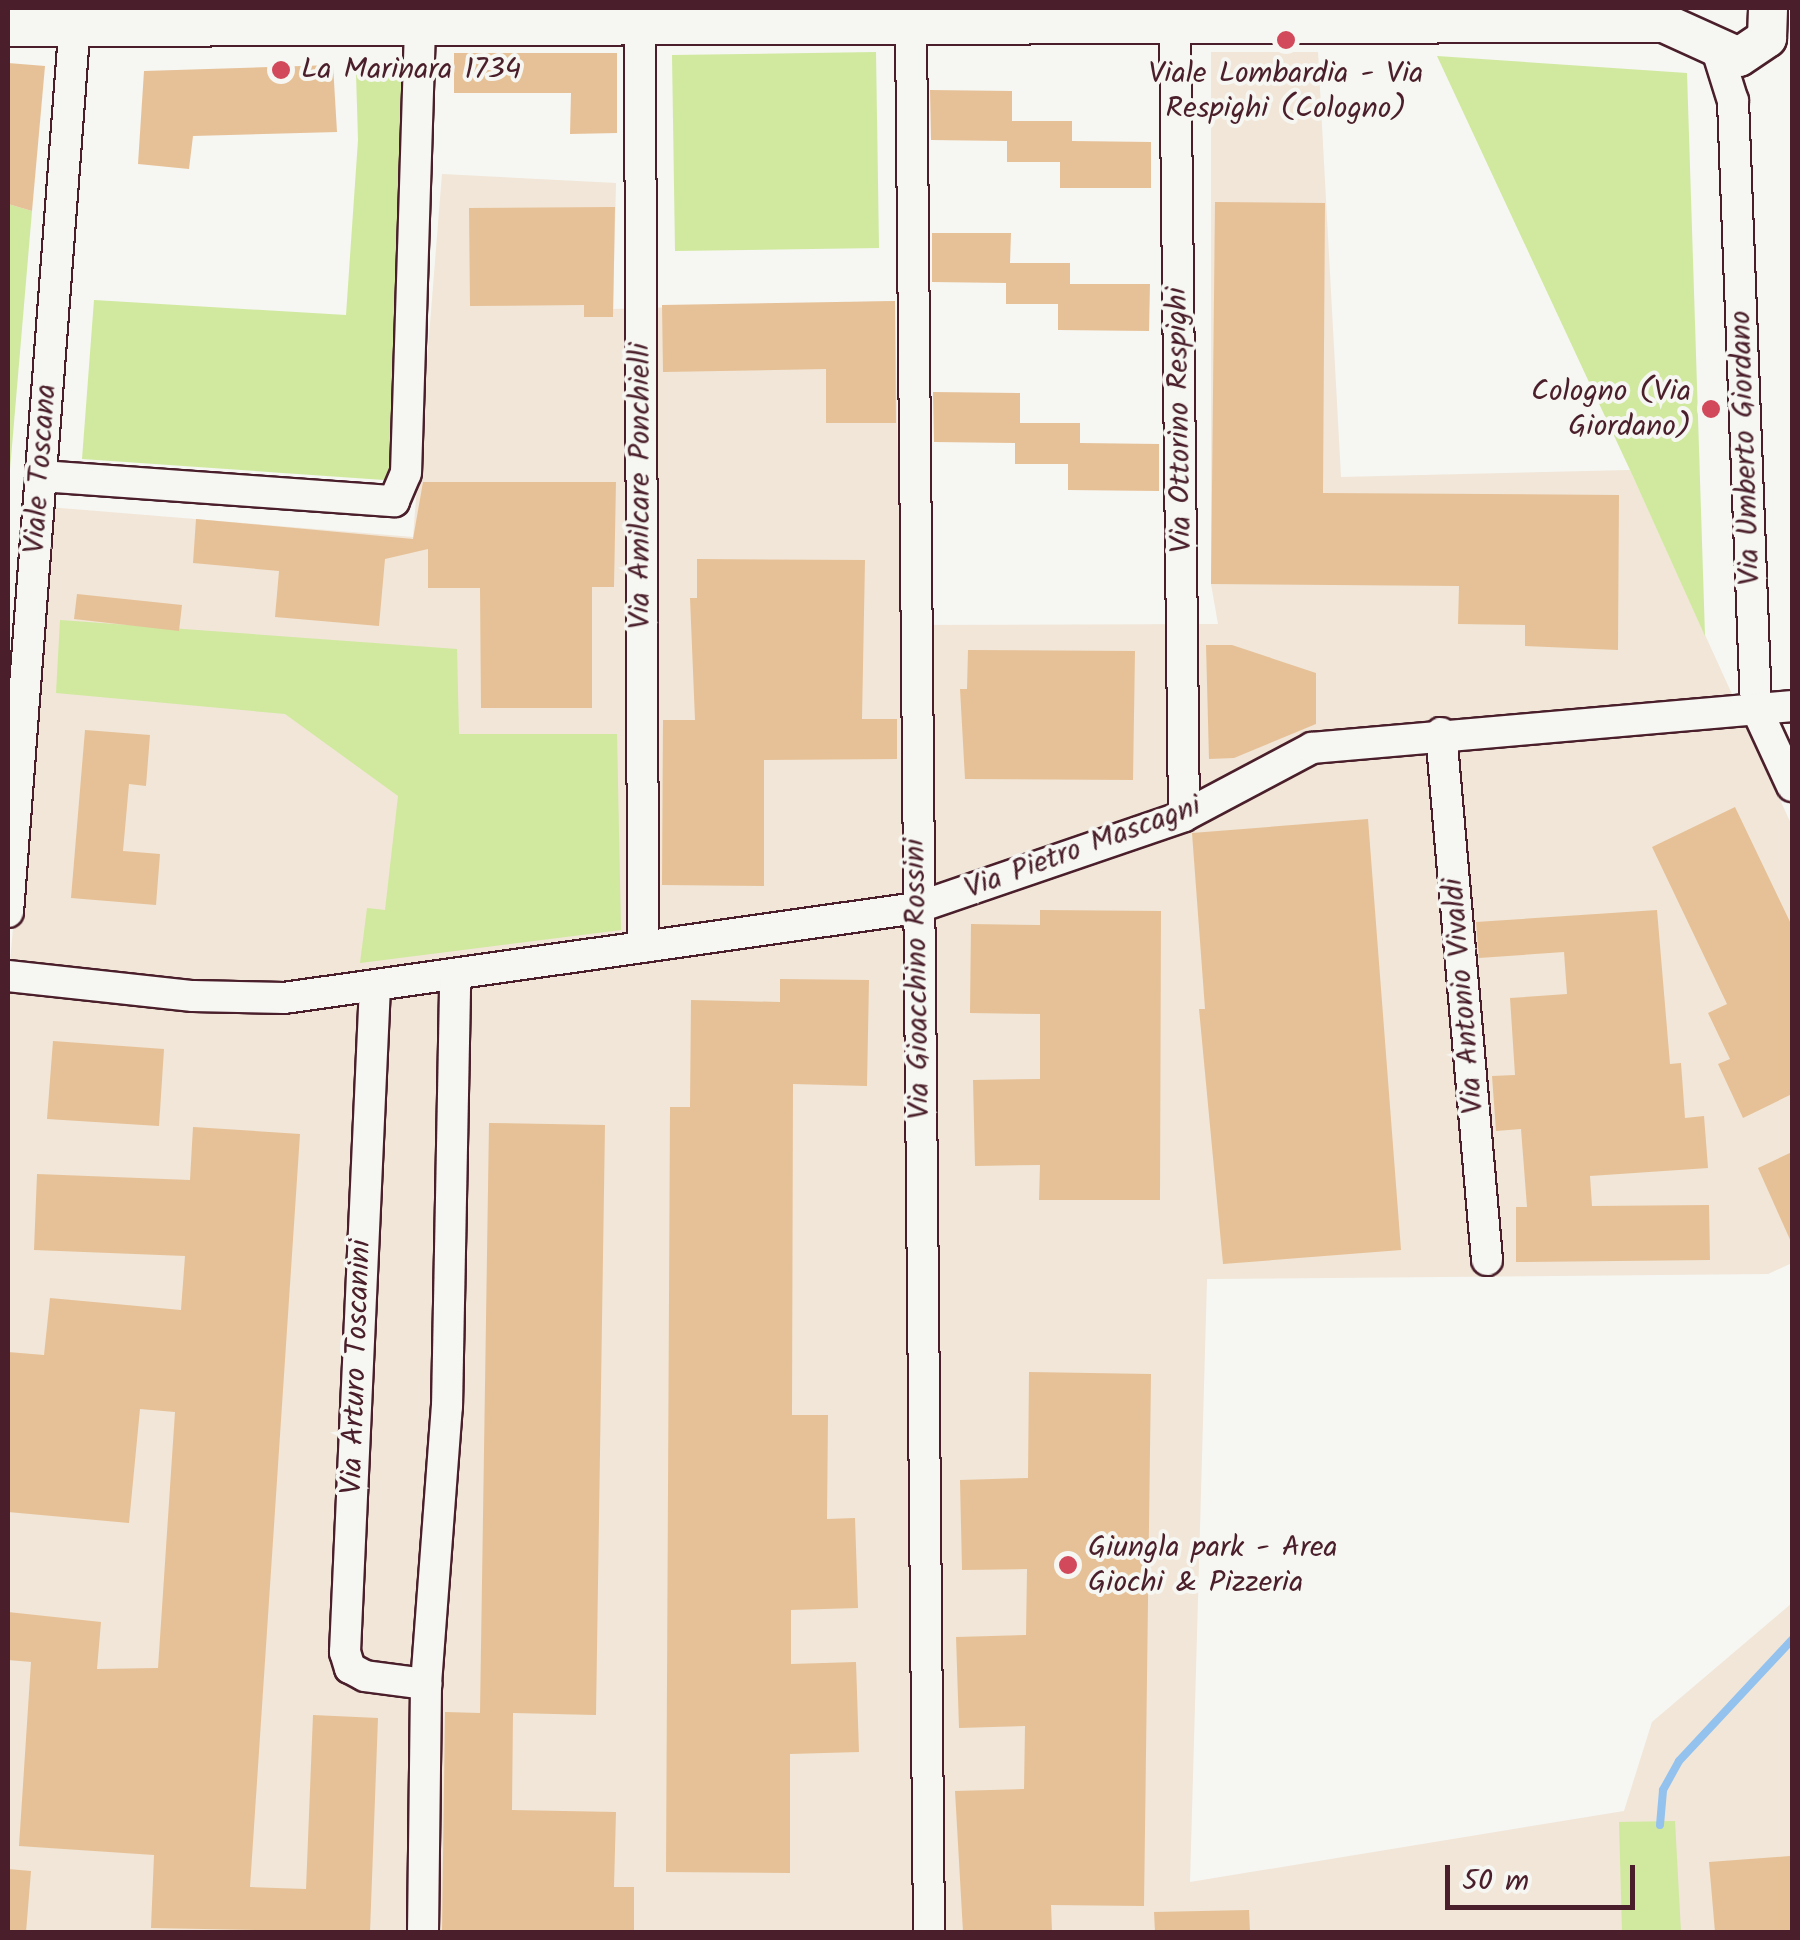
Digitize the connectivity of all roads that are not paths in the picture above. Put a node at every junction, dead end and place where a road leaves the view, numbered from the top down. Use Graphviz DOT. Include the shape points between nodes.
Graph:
graph roads {
  1 [pos="1704,8"];
  2 [pos="1680,15"];
  3 [pos="863,16"];
  4 [pos="76,17"];
  5 [pos="466,17"];
  6 [pos="1175,24"];
  7 [pos="640,25"];
  8 [pos="911,25"];
  9 [pos="420,26"];
  10 [pos="8,27"];
  11 [pos="1759,32"];
  12 [pos="40,476"];
  13 [pos="1792,706"];
  14 [pos="1756,708"];
  15 [pos="1442,733"];
  16 [pos="1792,786"];
  17 [pos="1184,816"];
  18 [pos="916,908"];
  19 [pos="8,912"];
  20 [pos="644,947"];
  21 [pos="455,975"];
  22 [pos="8,976"];
  23 [pos="375,986"];
  24 [pos="1487,1260"];
  25 [pos="426,1684"];
  26 [pos="424,1932"];
  27 [pos="929,1932"];
  1 -- 11 [label="street" via="1701,26"];
  2 -- 6 [label="street"];
  2 -- 11 [label="street"];
  3 -- 7 [label="street"];
  3 -- 8 [label="street"];
  4 -- 9 [label="street"];
  4 -- 10 [label="street"];
  4 -- 12 [label="street, Viale Toscana"];
  5 -- 7 [label="street"];
  5 -- 9 [label="street"];
  6 -- 8 [label="street"];
  6 -- 17 [label="street, Via Ottorino Respighi"];
  7 -- 20 [label="street, Via Amilcare Ponchielli"];
  8 -- 18 [label="street, Via Gioacchino Rossini"];
  9 -- 12 [label="street" via="406,473 394,501"];
  11 -- 14 [label="street, Via Umberto Giordano" via="1733,101"];
  12 -- 19 [label="street, Viale Toscana"];
  13 -- 14 [label="street, Via Pietro Mascagni"];
  14 -- 15 [label="street, Via Pietro Mascagni"];
  14 -- 16 [label="street, Via Umberto Giordano"];
  15 -- 17 [label="street, Via Pietro Mascagni" via="1312,748"];
  15 -- 24 [label="street, Via Antonio Vivaldi"];
  17 -- 18 [label="street, Via Pietro Mascagni"];
  18 -- 20 [label="street, Via Pietro Mascagni"];
  18 -- 27 [label="street, Via Gioacchino Rossini"];
  20 -- 21 [label="street, Via Pietro Mascagni"];
  21 -- 23 [label="street, Via Pietro Mascagni"];
  21 -- 25 [label="street" via="446,1407"];
  22 -- 23 [label="street, Via Pietro Mascagni" via="212,997 284,998"];
  23 -- 25 [label="street, Via Arturo Toscanini" via="345,1652 350,1668 365,1676"];
  25 -- 26 [label="street"];
}
